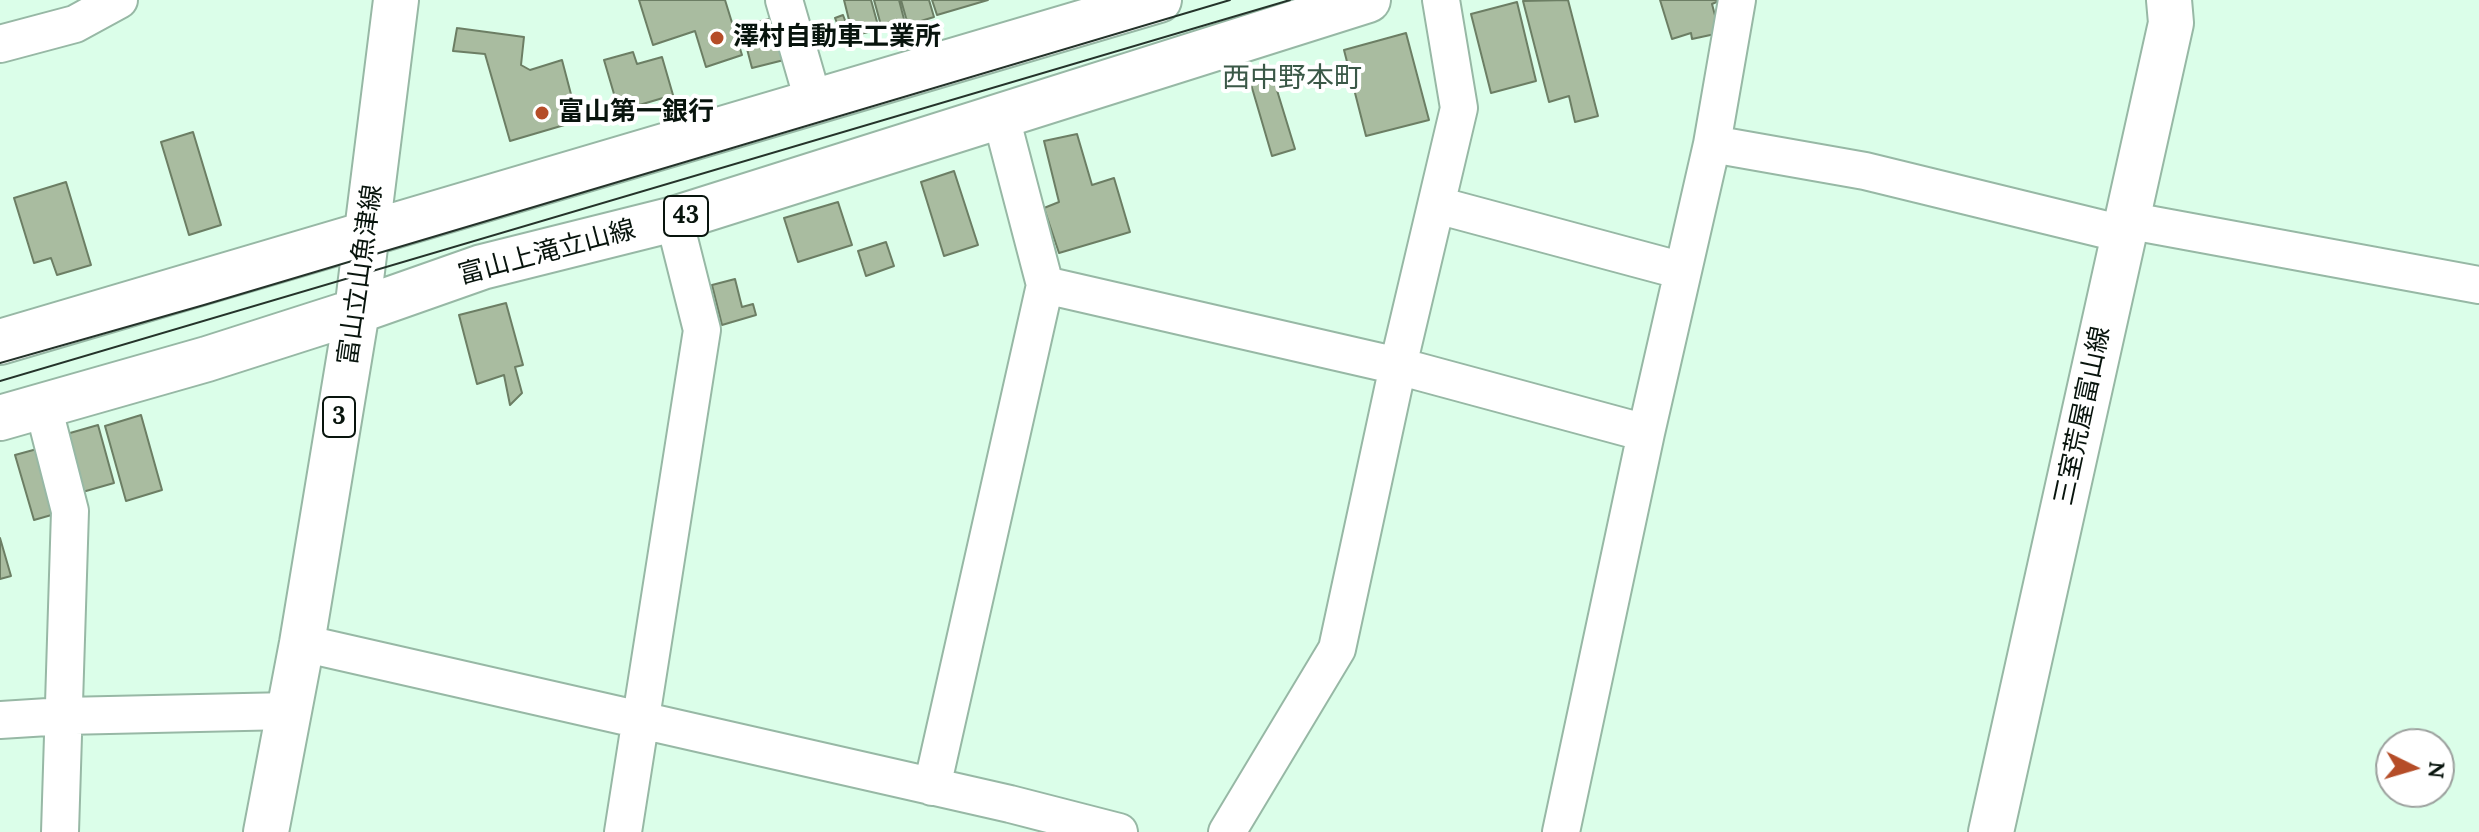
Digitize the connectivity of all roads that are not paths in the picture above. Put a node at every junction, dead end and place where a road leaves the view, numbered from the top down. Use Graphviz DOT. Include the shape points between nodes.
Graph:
graph roads {
  1 [pos="119,0"];
  2 [pos="396,0"];
  3 [pos="784,0"];
  4 [pos="1368,0"];
  5 [pos="1441,0"];
  6 [pos="1737,0"];
  7 [pos="2169,0"];
  8 [pos="1144,2"];
  9 [pos="0,44"];
  10 [pos="813,100"];
  11 [pos="1001,117"];
  12 [pos="1712,144"];
  13 [pos="1437,205"];
  14 [pos="674,219"];
  15 [pos="2125,227"];
  16 [pos="368,231"];
  17 [pos="1683,271"];
  18 [pos="1045,285"];
  19 [pos="2479,285"];
  20 [pos="357,311"];
  21 [pos="0,342"];
  22 [pos="1398,366"];
  23 [pos="43,406"];
  24 [pos="0,418"];
  25 [pos="1646,433"];
  26 [pos="302,643"];
  27 [pos="289,711"];
  28 [pos="64,716"];
  29 [pos="0,720"];
  30 [pos="640,722"];
  31 [pos="932,787"];
  32 [pos="60,832"];
  33 [pos="266,832"];
  34 [pos="623,832"];
  35 [pos="1119,832"];
  36 [pos="1227,832"];
  37 [pos="1561,832"];
  38 [pos="1991,832"];
  1 -- 9 [label="street" via="75,24"];
  2 -- 16 [label="main road, 富山立山魚津線 / 3"];
  3 -- 10 [label="street"];
  4 -- 11 [label="main road, 富山上滝立山線 / 43"];
  5 -- 13 [label="street" via="1459,108"];
  6 -- 12 [label="street"];
  7 -- 15 [label="main road, 三室荒屋富山線" via="2171,23"];
  8 -- 10 [label="main road"];
  10 -- 16 [label="main road"];
  11 -- 14 [label="main road, 富山上滝立山線 / 43"];
  11 -- 18 [label="street"];
  12 -- 15 [label="street"];
  12 -- 17 [label="street"];
  13 -- 17 [label="street"];
  13 -- 22 [label="street"];
  14 -- 20 [label="main road, 富山上滝立山線 / 43" via="482,267"];
  14 -- 30 [label="street" via="702,330"];
  15 -- 19 [label="street"];
  15 -- 38 [label="main road, 三室荒屋富山線"];
  16 -- 20 [label="main road, 富山立山魚津線 / 3"];
  16 -- 21 [label="main road"];
  17 -- 25 [label="street"];
  18 -- 22 [label="street"];
  18 -- 31 [label="street"];
  20 -- 23 [label="main road, 富山上滝立山線 / 43"];
  20 -- 26 [label="main road, 富山立山魚津線 / 3"];
  22 -- 25 [label="street"];
  22 -- 36 [label="street" via="1337,649"];
  23 -- 24 [label="main road, 富山上滝立山線 / 43"];
  23 -- 28 [label="street" via="70,511"];
  25 -- 37 [label="street"];
  26 -- 27 [label="main road, 富山立山魚津線 / 3"];
  26 -- 30 [label="street"];
  27 -- 28 [label="street"];
  27 -- 33 [label="main road, 富山立山魚津線 / 3"];
  28 -- 29 [label="street"];
  28 -- 32 [label="street"];
  30 -- 31 [label="street"];
  30 -- 34 [label="street"];
  31 -- 35 [label="street"];
}
